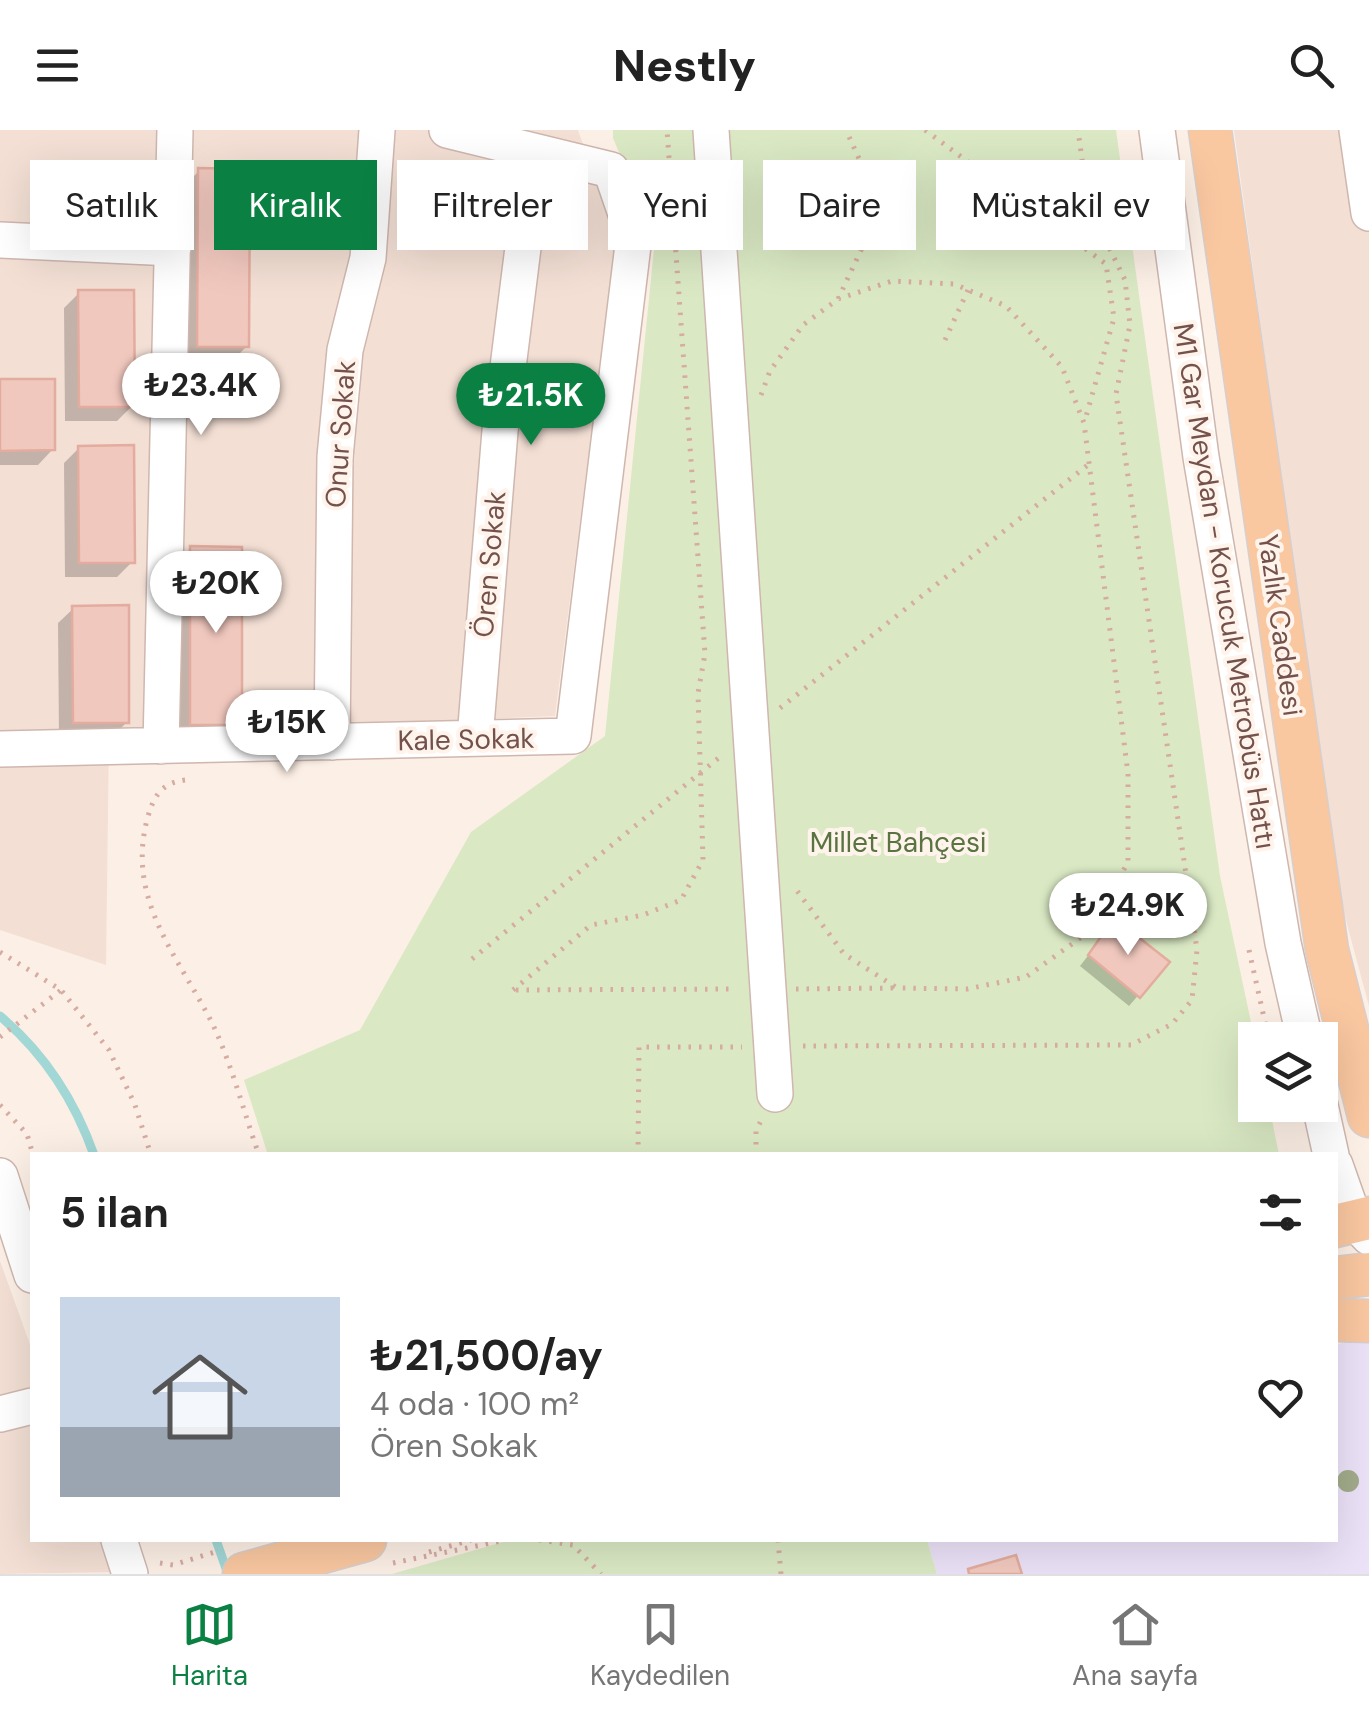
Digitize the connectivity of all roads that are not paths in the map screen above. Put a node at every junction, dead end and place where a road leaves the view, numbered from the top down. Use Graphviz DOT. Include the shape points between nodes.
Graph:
graph roads {
  1 [pos="175,130"];
  2 [pos="376,130"];
  3 [pos="447,130"];
  4 [pos="711,130"];
  5 [pos="1157,130"];
  6 [pos="1210,130"];
  7 [pos="1357,130"];
  8 [pos="586,147"];
  9 [pos="535,152"];
  10 [pos="174,160"];
  11 [pos="1369,213"];
  12 [pos="0,240"];
  13 [pos="30,241"];
  14 [pos="173,250"];
  15 [pos="475,738"];
  16 [pos="332,742"];
  17 [pos="161,746"];
  18 [pos="0,749"];
  19 [pos="1301,1022"];
  20 [pos="775,1094"];
  21 [pos="1369,1116"];
  22 [pos="1324,1122"];
  23 [pos="1331,1152"];
  24 [pos="1338,1173"];
  25 [pos="0,1176"];
  26 [pos="8,1224"];
  27 [pos="1357,1226"];
  28 [pos="30,1271"];
  29 [pos="1369,1274"];
  30 [pos="1338,1278"];
  31 [pos="1338,1320"];
  32 [pos="1369,1321"];
  33 [pos="30,1406"];
  34 [pos="0,1414"];
  35 [pos="120,1542"];
  36 [pos="379,1551"];
  37 [pos="264,1569"];
  38 [pos="130,1574"];
  1 -- 10 [label="street"];
  2 -- 16 [label="street, Onur Sokak" via="368,258 345,350 335,457"];
  3 -- 9 [label="street"];
  4 -- 20 [label="street"];
  5 -- 19 [label="street, M1 Gar Meydan - Korucuk Metrobüs Hattı" via="1200,457"];
  6 -- 21 [label="main road, Yazlık Caddesi" via="1327,950"];
  7 -- 11 [label="street"];
  8 -- 9 [label="street"];
  8 -- 15 [label="street, Kale Sokak" via="611,170 634,237 573,736"];
  9 -- 15 [label="street, Ören Sokak" via="500,431"];
  12 -- 13 [label="street"];
  14 -- 17 [label="street"];
  15 -- 16 [label="street, Kale Sokak"];
  16 -- 17 [label="street, Kale Sokak"];
  17 -- 18 [label="street, Kale Sokak"];
  22 -- 23 [label="street"];
  24 -- 27 [label="street"];
  25 -- 26 [label="street"];
  26 -- 28 [label="street"];
  29 -- 30 [label="main road"];
  31 -- 32 [label="main road"];
  33 -- 34 [label="street"];
  35 -- 38 [label="street"];
  36 -- 37 [label="main road"];
}
